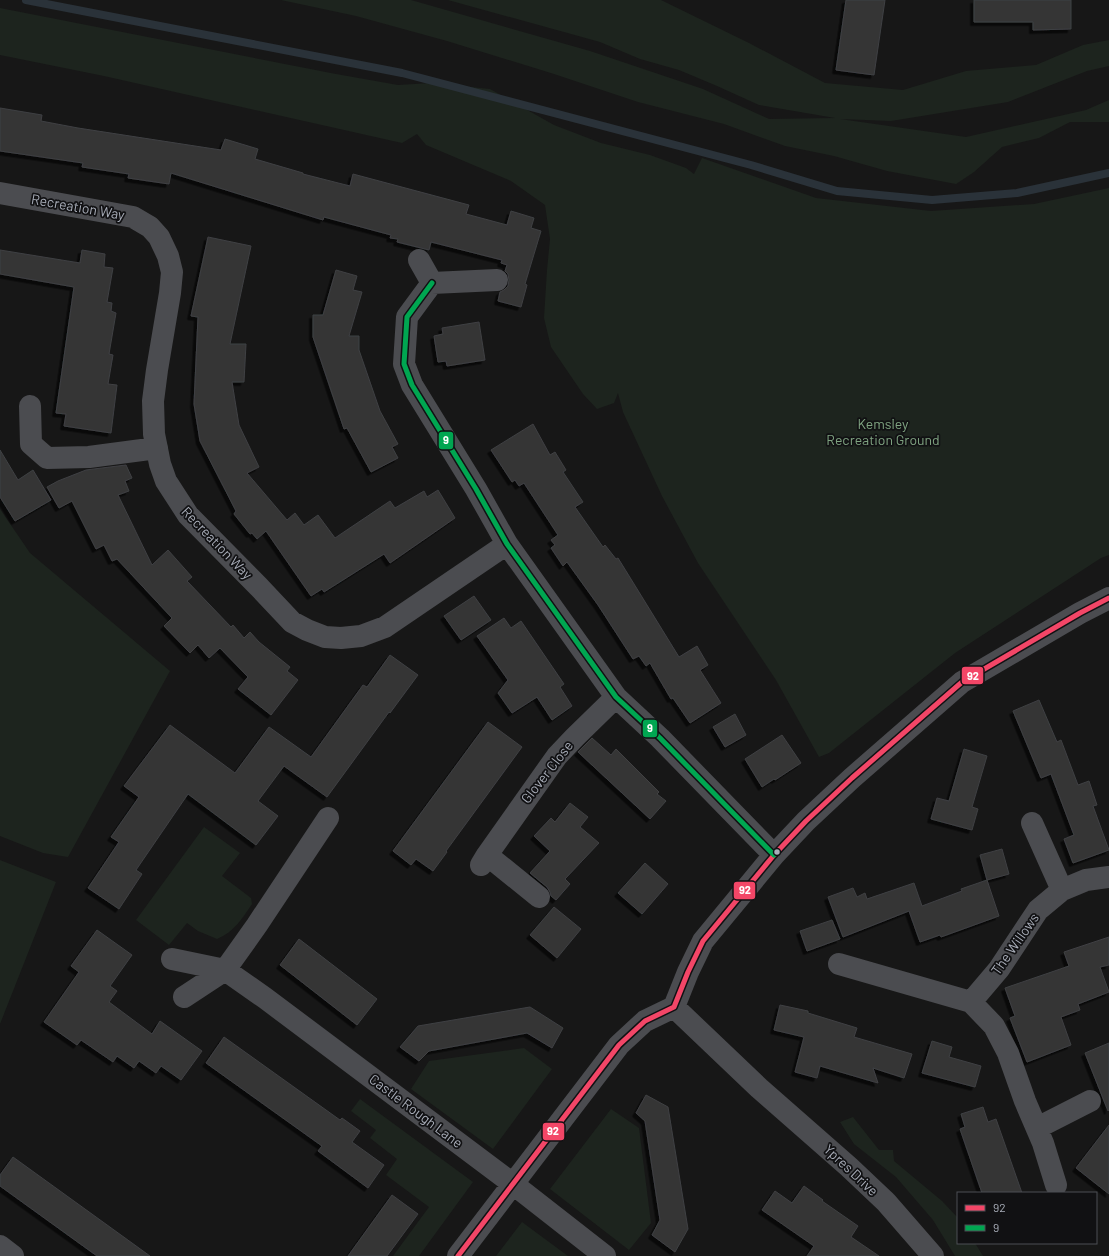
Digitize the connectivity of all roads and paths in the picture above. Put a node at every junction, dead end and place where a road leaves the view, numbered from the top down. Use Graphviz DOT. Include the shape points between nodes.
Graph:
graph roads {
  1 [pos="0,193"];
  2 [pos="419,260"];
  3 [pos="497,280"];
  4 [pos="432,283"];
  5 [pos="30,406"];
  6 [pos="157,448"];
  7 [pos="507,544"];
  8 [pos="1109,598"];
  9 [pos="616,697"];
  10 [pos="328,818"];
  11 [pos="1032,823"];
  12 [pos="774,855"];
  13 [pos="1109,877"];
  14 [pos="1062,890"];
  15 [pos="540,897"];
  16 [pos="172,959"];
  17 [pos="839,964"];
  18 [pos="225,970"];
  19 [pos="184,997"];
  20 [pos="971,1002"];
  21 [pos="674,1007"];
  22 [pos="1090,1100"];
  23 [pos="1037,1128"];
  24 [pos="512,1184"];
  25 [pos="1056,1185"];
  26 [pos="0,1246"];
  27 [pos="13,1256"];
  28 [pos="458,1256"];
  29 [pos="604,1256"];
  30 [pos="933,1256"];
  1 -- 6 [label="street, Recreation Way" via="133,217 150,227 159,237 172,272 154,401 154,434"];
  2 -- 4 [label="street"];
  3 -- 4 [label="street"];
  4 -- 7 [label="street" via="407,317 404,364 412,385"];
  5 -- 6 [label="street" via="30,444 47,458 88,457"];
  6 -- 7 [label="street, Recreation Way" via="166,481 188,515 260,586 292,622 325,637 361,636 385,627"];
  7 -- 9 [label="street"];
  8 -- 12 [label="street" via="962,682 852,778"];
  9 -- 12 [label="street" via="660,738"];
  9 -- 15 [label="street, Glover Close" via="557,756 484,860"];
  10 -- 18 [label="street"];
  11 -- 14 [label="street"];
  12 -- 21 [label="street" via="703,941"];
  13 -- 14 [label="street, The Willows" via="1086,880"];
  14 -- 20 [label="street, The Willows" via="1038,910 1000,969"];
  16 -- 18 [label="street, Castle Rough Lane"];
  17 -- 20 [label="street"];
  18 -- 19 [label="street"];
  18 -- 24 [label="street, Castle Rough Lane"];
  20 -- 23 [label="street" via="994,1026 1008,1053"];
  21 -- 24 [label="street" via="644,1021 619,1045"];
  21 -- 30 [label="street, Ypres Drive" via="759,1088 886,1202"];
  22 -- 23 [label="street"];
  23 -- 25 [label="street"];
  24 -- 28 [label="street"];
  24 -- 29 [label="street, Castle Rough Lane"];
  26 -- 27 [label="street"];
}
